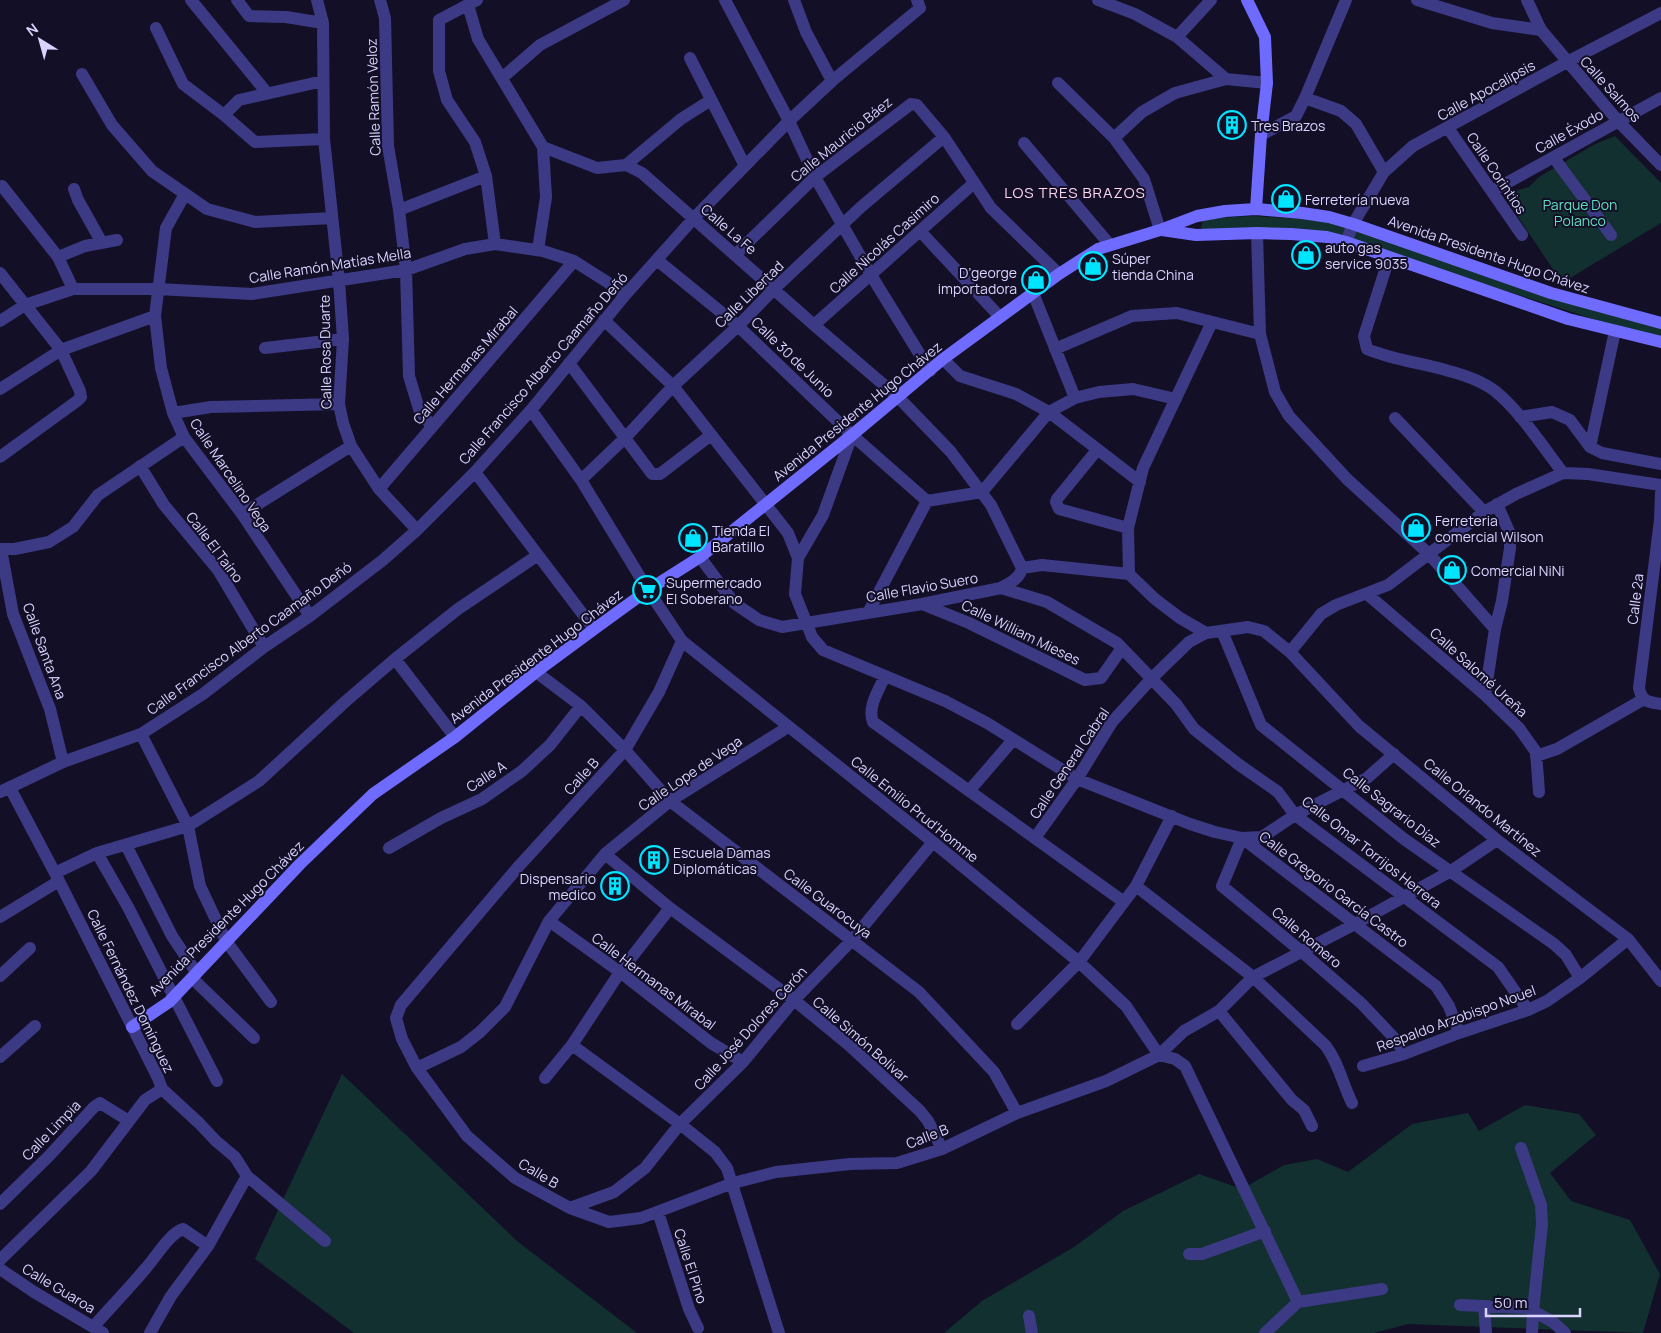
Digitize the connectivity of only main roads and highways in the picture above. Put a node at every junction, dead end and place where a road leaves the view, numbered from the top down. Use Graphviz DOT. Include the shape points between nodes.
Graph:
graph roads {
  1 [pos="1247,0"];
  2 [pos="1256,209"];
  3 [pos="1197,216"];
  4 [pos="1160,230"];
  5 [pos="1196,235"];
  6 [pos="1661,323"];
  7 [pos="1661,342"];
  8 [pos="132,1027"];
  1 -- 2 [label="main road" via="1265,37 1266,83"];
  2 -- 3 [label="main road, Avenida Presidente Hugo Chávez"];
  2 -- 6 [label="main road, Avenida Presidente Hugo Chávez" via="1320,216 1353,224 1551,293"];
  3 -- 4 [label="main road, Avenida Presidente Hugo Chávez"];
  3 -- 5 [label="main road" via="1190,225"];
  4 -- 5 [label="main road, Avenida Presidente Hugo Chávez"];
  4 -- 8 [label="main road, Avenida Presidente Hugo Chávez" via="1098,249 1059,274 944,359 700,557 594,629 455,737 373,794 300,864 169,1002"];
  5 -- 7 [label="main road, Avenida Presidente Hugo Chávez" via="1257,233 1327,237 1568,319"];
}
